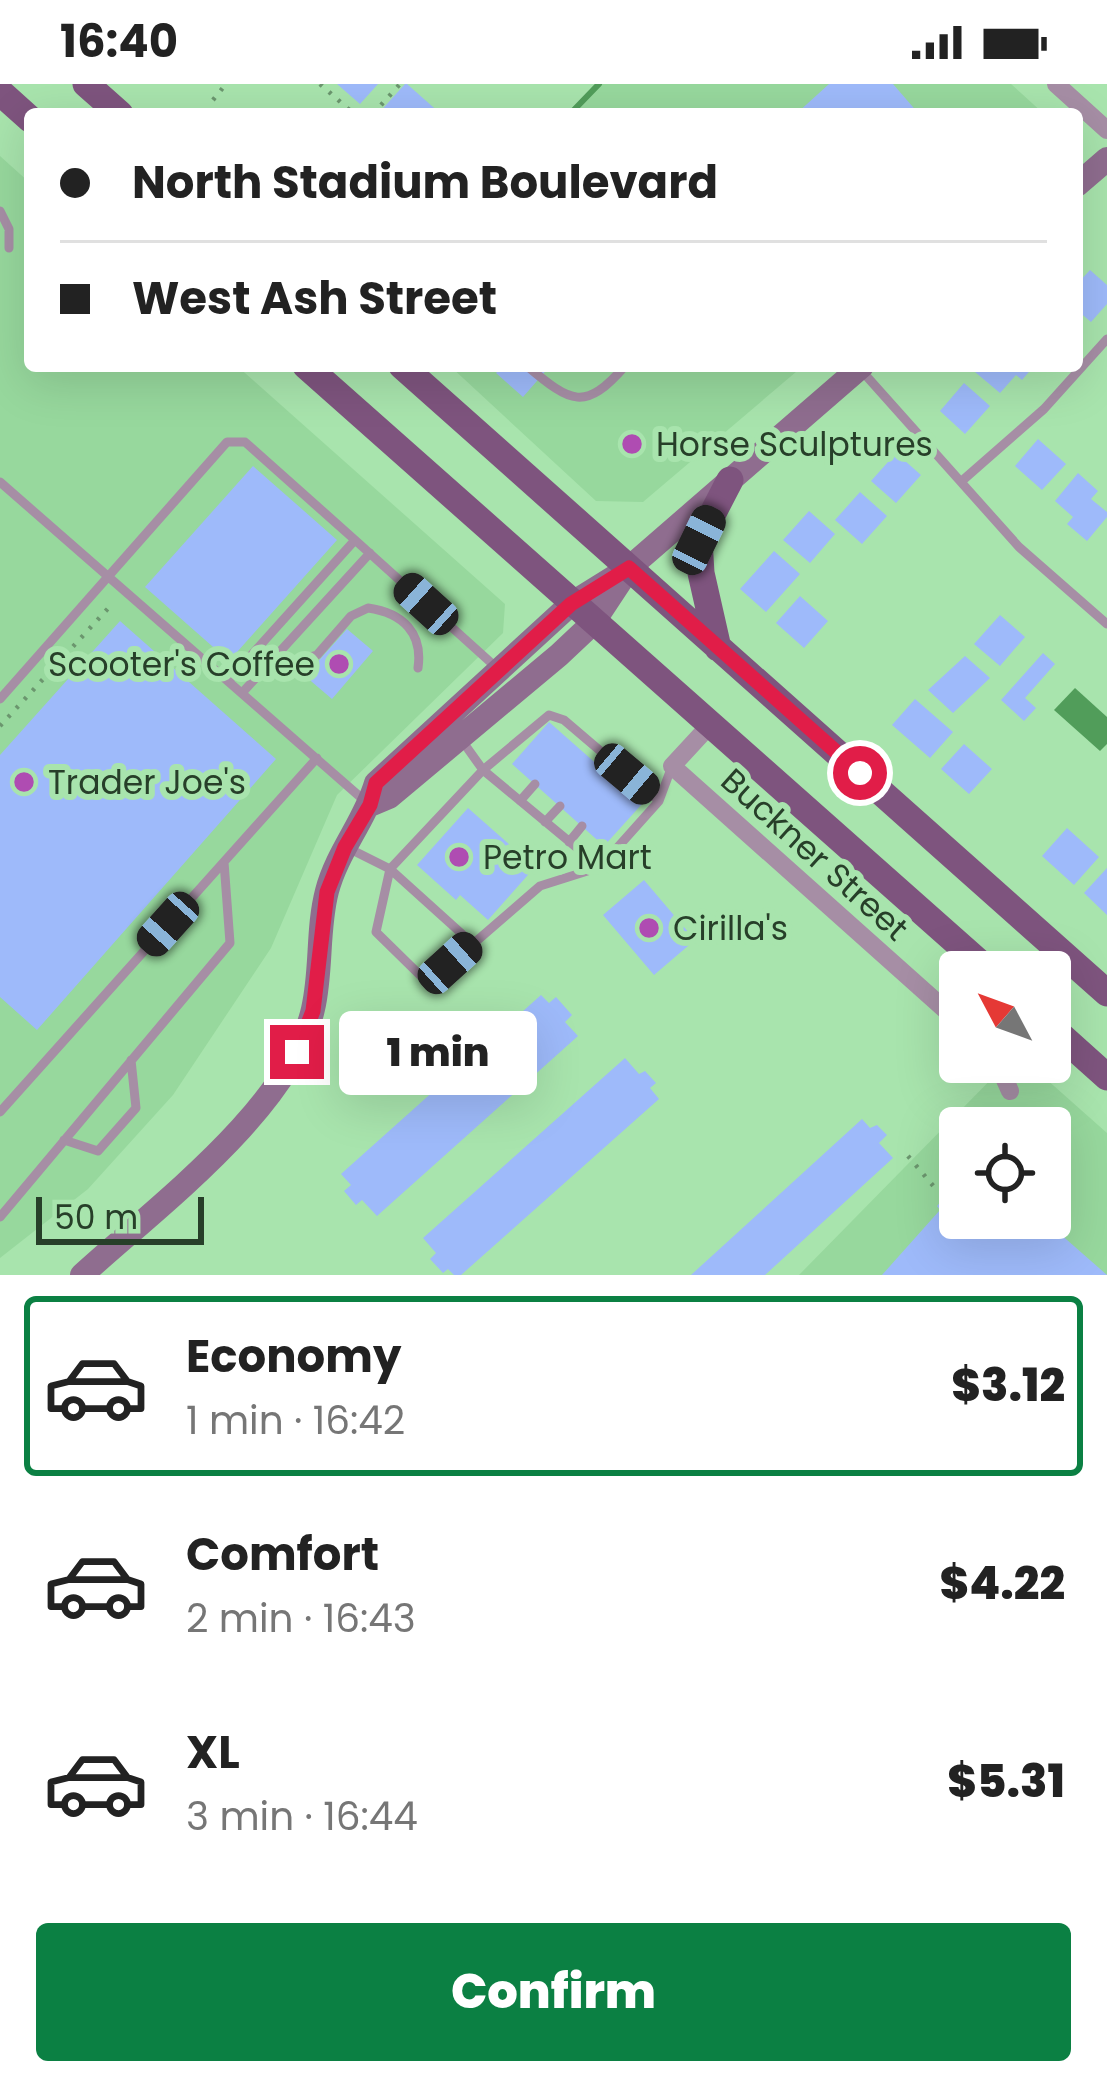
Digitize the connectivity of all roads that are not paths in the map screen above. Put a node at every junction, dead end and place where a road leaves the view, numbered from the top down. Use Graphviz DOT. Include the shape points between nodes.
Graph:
graph roads {
  1 [pos="86,84"];
  2 [pos="1056,84"];
  3 [pos="0,92"];
  4 [pos="112,108"];
  5 [pos="1083,108"];
  6 [pos="1083,108"];
  7 [pos="24,114"];
  8 [pos="1107,130"];
  9 [pos="1107,159"];
  10 [pos="1083,179"];
  11 [pos="0,211"];
  12 [pos="9,248"];
  13 [pos="1107,340"];
  14 [pos="1083,366"];
  15 [pos="313,372"];
  16 [pos="409,372"];
  17 [pos="536,372"];
  18 [pos="620,372"];
  19 [pos="855,372"];
  20 [pos="866,372"];
  21 [pos="1078,372"];
  22 [pos="730,480"];
  23 [pos="963,480"];
  24 [pos="0,482"];
  25 [pos="355,540"];
  26 [pos="370,554"];
  27 [pos="629,568"];
  28 [pos="107,577"];
  29 [pos="571,604"];
  30 [pos="593,623"];
  31 [pos="1107,624"];
  32 [pos="718,648"];
  33 [pos="265,668"];
  34 [pos="418,668"];
  35 [pos="500,670"];
  36 [pos="228,681"];
  37 [pos="242,693"];
  38 [pos="0,699"];
  39 [pos="710,726"];
  40 [pos="461,740"];
  41 [pos="317,758"];
  42 [pos="672,766"];
  43 [pos="483,770"];
  44 [pos="535,784"];
  45 [pos="520,801"];
  46 [pos="659,802"];
  47 [pos="370,805"];
  48 [pos="560,806"];
  49 [pos="545,822"];
  50 [pos="582,826"];
  51 [pos="568,842"];
  52 [pos="345,847"];
  53 [pos="224,861"];
  54 [pos="600,867"];
  55 [pos="390,869"];
  56 [pos="472,944"];
  57 [pos="966,951"];
  58 [pos="1107,993"];
  59 [pos="939,1004"];
  60 [pos="1071,1045"];
  61 [pos="131,1060"];
  62 [pos="1107,1077"];
  63 [pos="1006,1083"];
  64 [pos="1010,1091"];
  65 [pos="0,1112"];
  66 [pos="64,1140"];
  67 [pos="0,1217"];
  68 [pos="82,1275"];
  1 -- 4 [label="main road"];
  2 -- 6 [label="street"];
  3 -- 7 [label="main road"];
  5 -- 8 [label="street"];
  9 -- 10 [label="street"];
  11 -- 12 [label="lane"];
  13 -- 14 [label="lane"];
  15 -- 29 [label="main road"];
  16 -- 27 [label="main road"];
  17 -- 18 [label="lane" via="574,399 590,399"];
  19 -- 22 [label="street"];
  20 -- 23 [label="lane"];
  21 -- 23 [label="lane"];
  22 -- 27 [label="street"];
  22 -- 32 [label="main road" via="699,540"];
  23 -- 31 [label="lane" via="1018,547"];
  24 -- 28 [label="lane"];
  25 -- 26 [label="lane"];
  25 -- 28 [label="lane" via="245,442 227,442"];
  25 -- 36 [label="lane"];
  26 -- 33 [label="lane"];
  26 -- 35 [label="lane"];
  27 -- 29 [label="street"];
  27 -- 30 [label="street"];
  27 -- 32 [label="main road"];
  28 -- 36 [label="lane"];
  28 -- 38 [label="lane"];
  29 -- 30 [label="main road"];
  29 -- 35 [label="street"];
  30 -- 39 [label="main road"];
  30 -- 40 [label="street"];
  32 -- 58 [label="main road"];
  33 -- 34 [label="lane" via="317,655 368,608 416,635"];
  33 -- 37 [label="lane"];
  35 -- 47 [label="street" via="376,783"];
  36 -- 37 [label="lane"];
  37 -- 41 [label="lane"];
  39 -- 42 [label="street, Buckner Street"];
  39 -- 57 [label="main road"];
  40 -- 43 [label="lane"];
  40 -- 47 [label="street"];
  41 -- 47 [label="lane"];
  41 -- 53 [label="lane"];
  42 -- 46 [label="lane"];
  42 -- 59 [label="street, Buckner Street"];
  43 -- 45 [label="lane"];
  43 -- 46 [label="lane" via="550,715"];
  43 -- 55 [label="lane"];
  44 -- 45 [label="lane"];
  45 -- 49 [label="lane"];
  46 -- 54 [label="lane"];
  47 -- 52 [label="street"];
  48 -- 49 [label="lane"];
  49 -- 51 [label="lane"];
  50 -- 51 [label="lane"];
  51 -- 54 [label="lane"];
  52 -- 55 [label="lane"];
  52 -- 68 [label="street" via="327,892 313,1011 278,1088"];
  53 -- 61 [label="lane" via="230,943"];
  53 -- 65 [label="lane"];
  54 -- 56 [label="lane" via="539,886"];
  55 -- 56 [label="lane"];
  55 -- 56 [label="lane" via="376,932 428,983"];
  60 -- 62 [label="main road"];
  61 -- 66 [label="lane"];
  61 -- 66 [label="lane" via="136,1108 98,1151"];
  63 -- 64 [label="street"];
  66 -- 67 [label="lane"];
}
